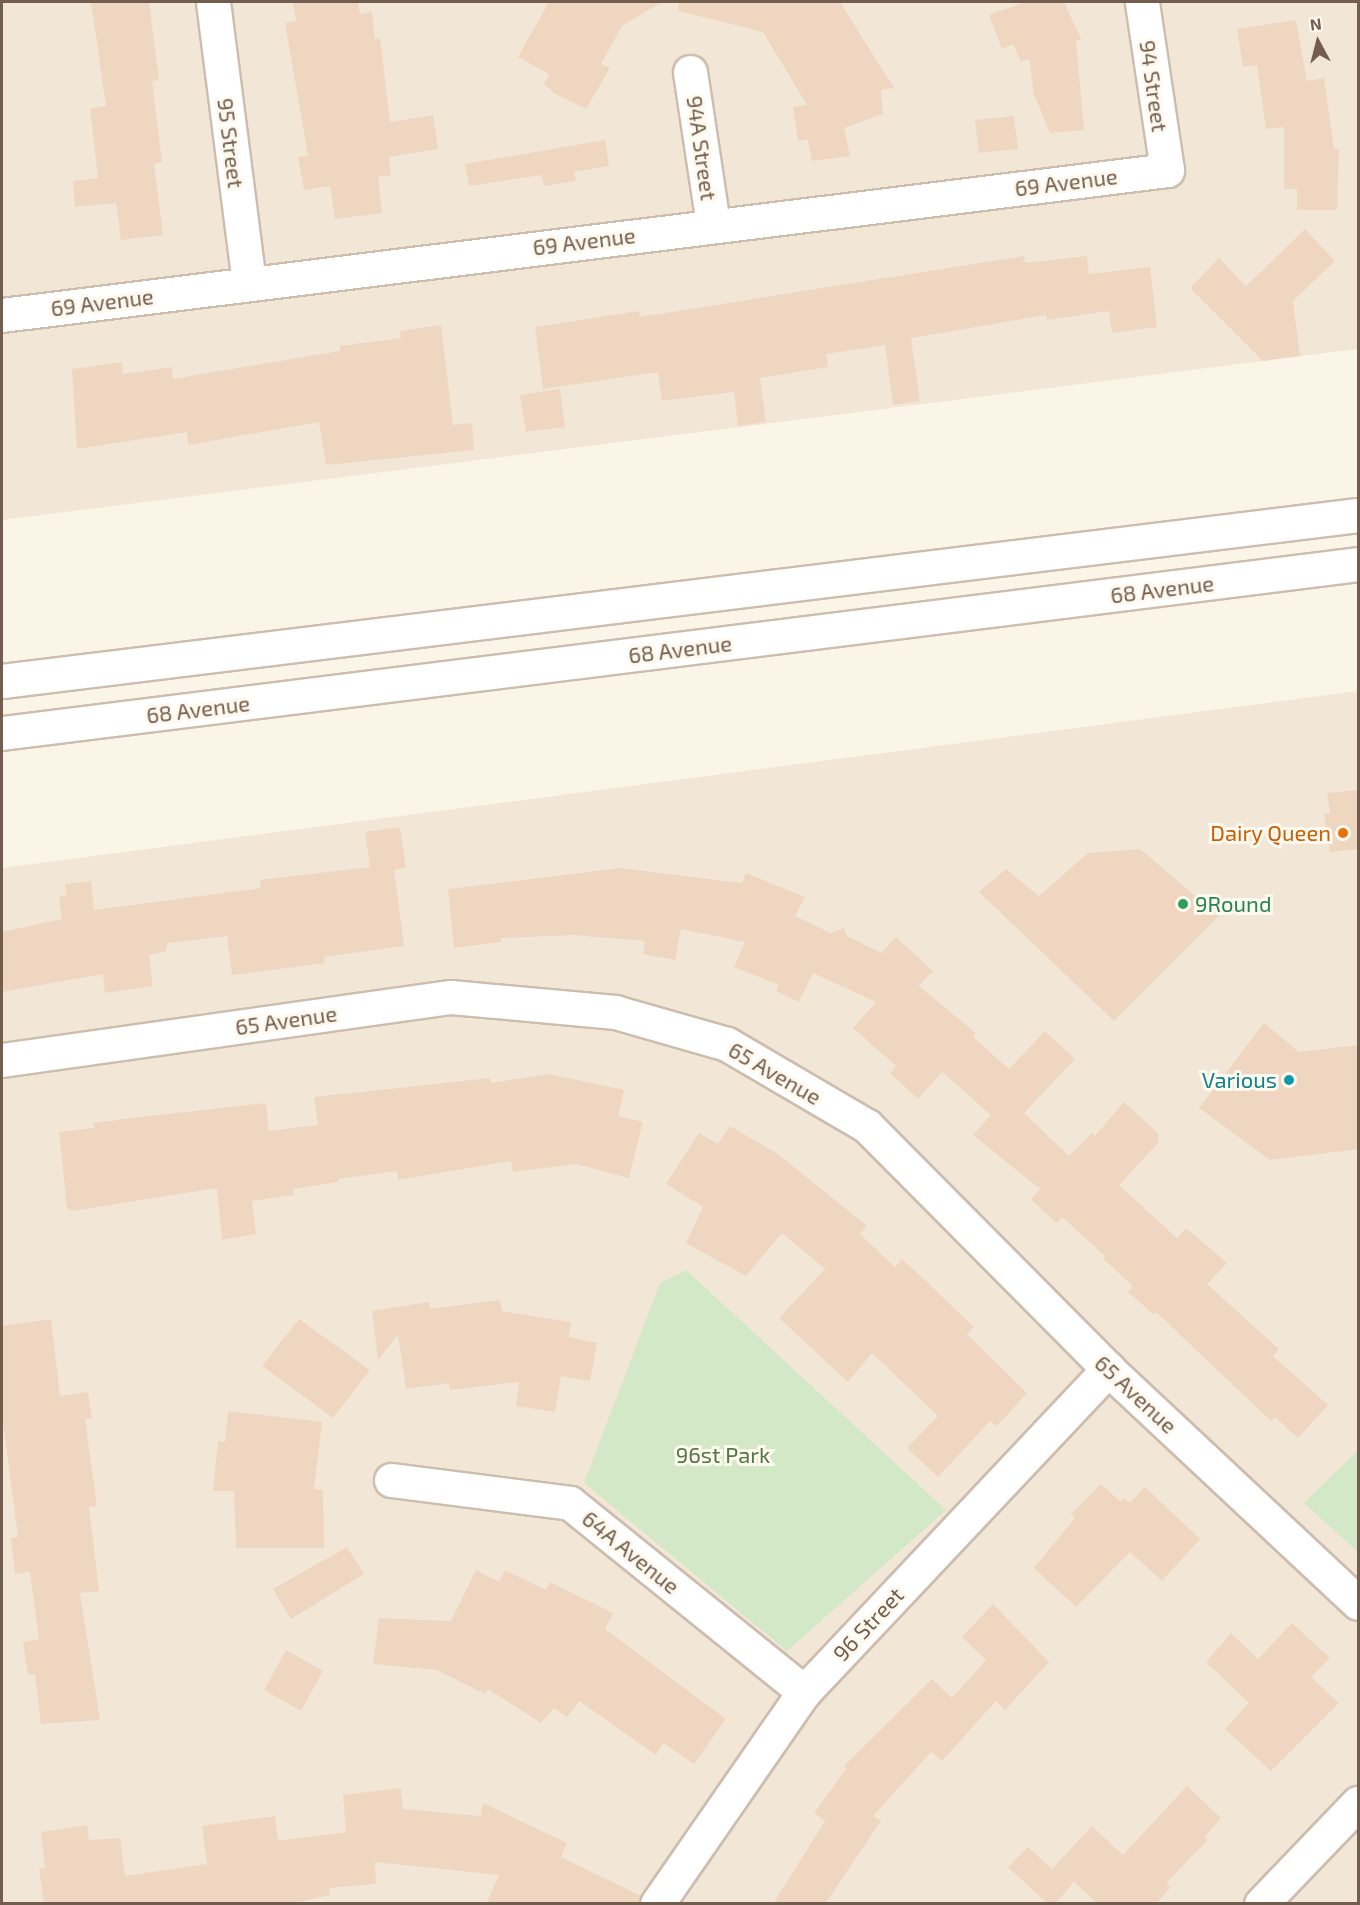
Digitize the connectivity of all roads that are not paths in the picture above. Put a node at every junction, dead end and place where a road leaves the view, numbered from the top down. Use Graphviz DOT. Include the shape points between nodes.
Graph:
graph roads {
  1 [pos="213,2"];
  2 [pos="1142,2"];
  3 [pos="690,72"];
  4 [pos="1167,170"];
  5 [pos="713,225"];
  6 [pos="249,284"];
  7 [pos="2,315"];
  8 [pos="1359,515"];
  9 [pos="1359,564"];
  10 [pos="2,681"];
  11 [pos="2,733"];
  12 [pos="2,1060"];
  13 [pos="1108,1369"];
  14 [pos="391,1480"];
  15 [pos="1359,1603"];
  16 [pos="804,1692"];
  17 [pos="1359,1803"];
  18 [pos="657,1904"];
  19 [pos="1261,1904"];
  1 -- 6 [label="street, 95 Street"];
  2 -- 4 [label="street, 94 Street"];
  3 -- 5 [label="street, 94A Street"];
  4 -- 5 [label="street, 69 Avenue"];
  5 -- 6 [label="street, 69 Avenue"];
  6 -- 7 [label="street, 69 Avenue"];
  8 -- 10 [label="street"];
  9 -- 11 [label="street, 68 Avenue"];
  12 -- 13 [label="street, 65 Avenue" via="451,997 615,1012 727,1044 867,1126"];
  13 -- 15 [label="street, 65 Avenue"];
  13 -- 16 [label="street, 96 Street"];
  14 -- 16 [label="street, 64A Avenue" via="570,1503"];
  16 -- 18 [label="street, 96 Street"];
  17 -- 19 [label="street"];
}
